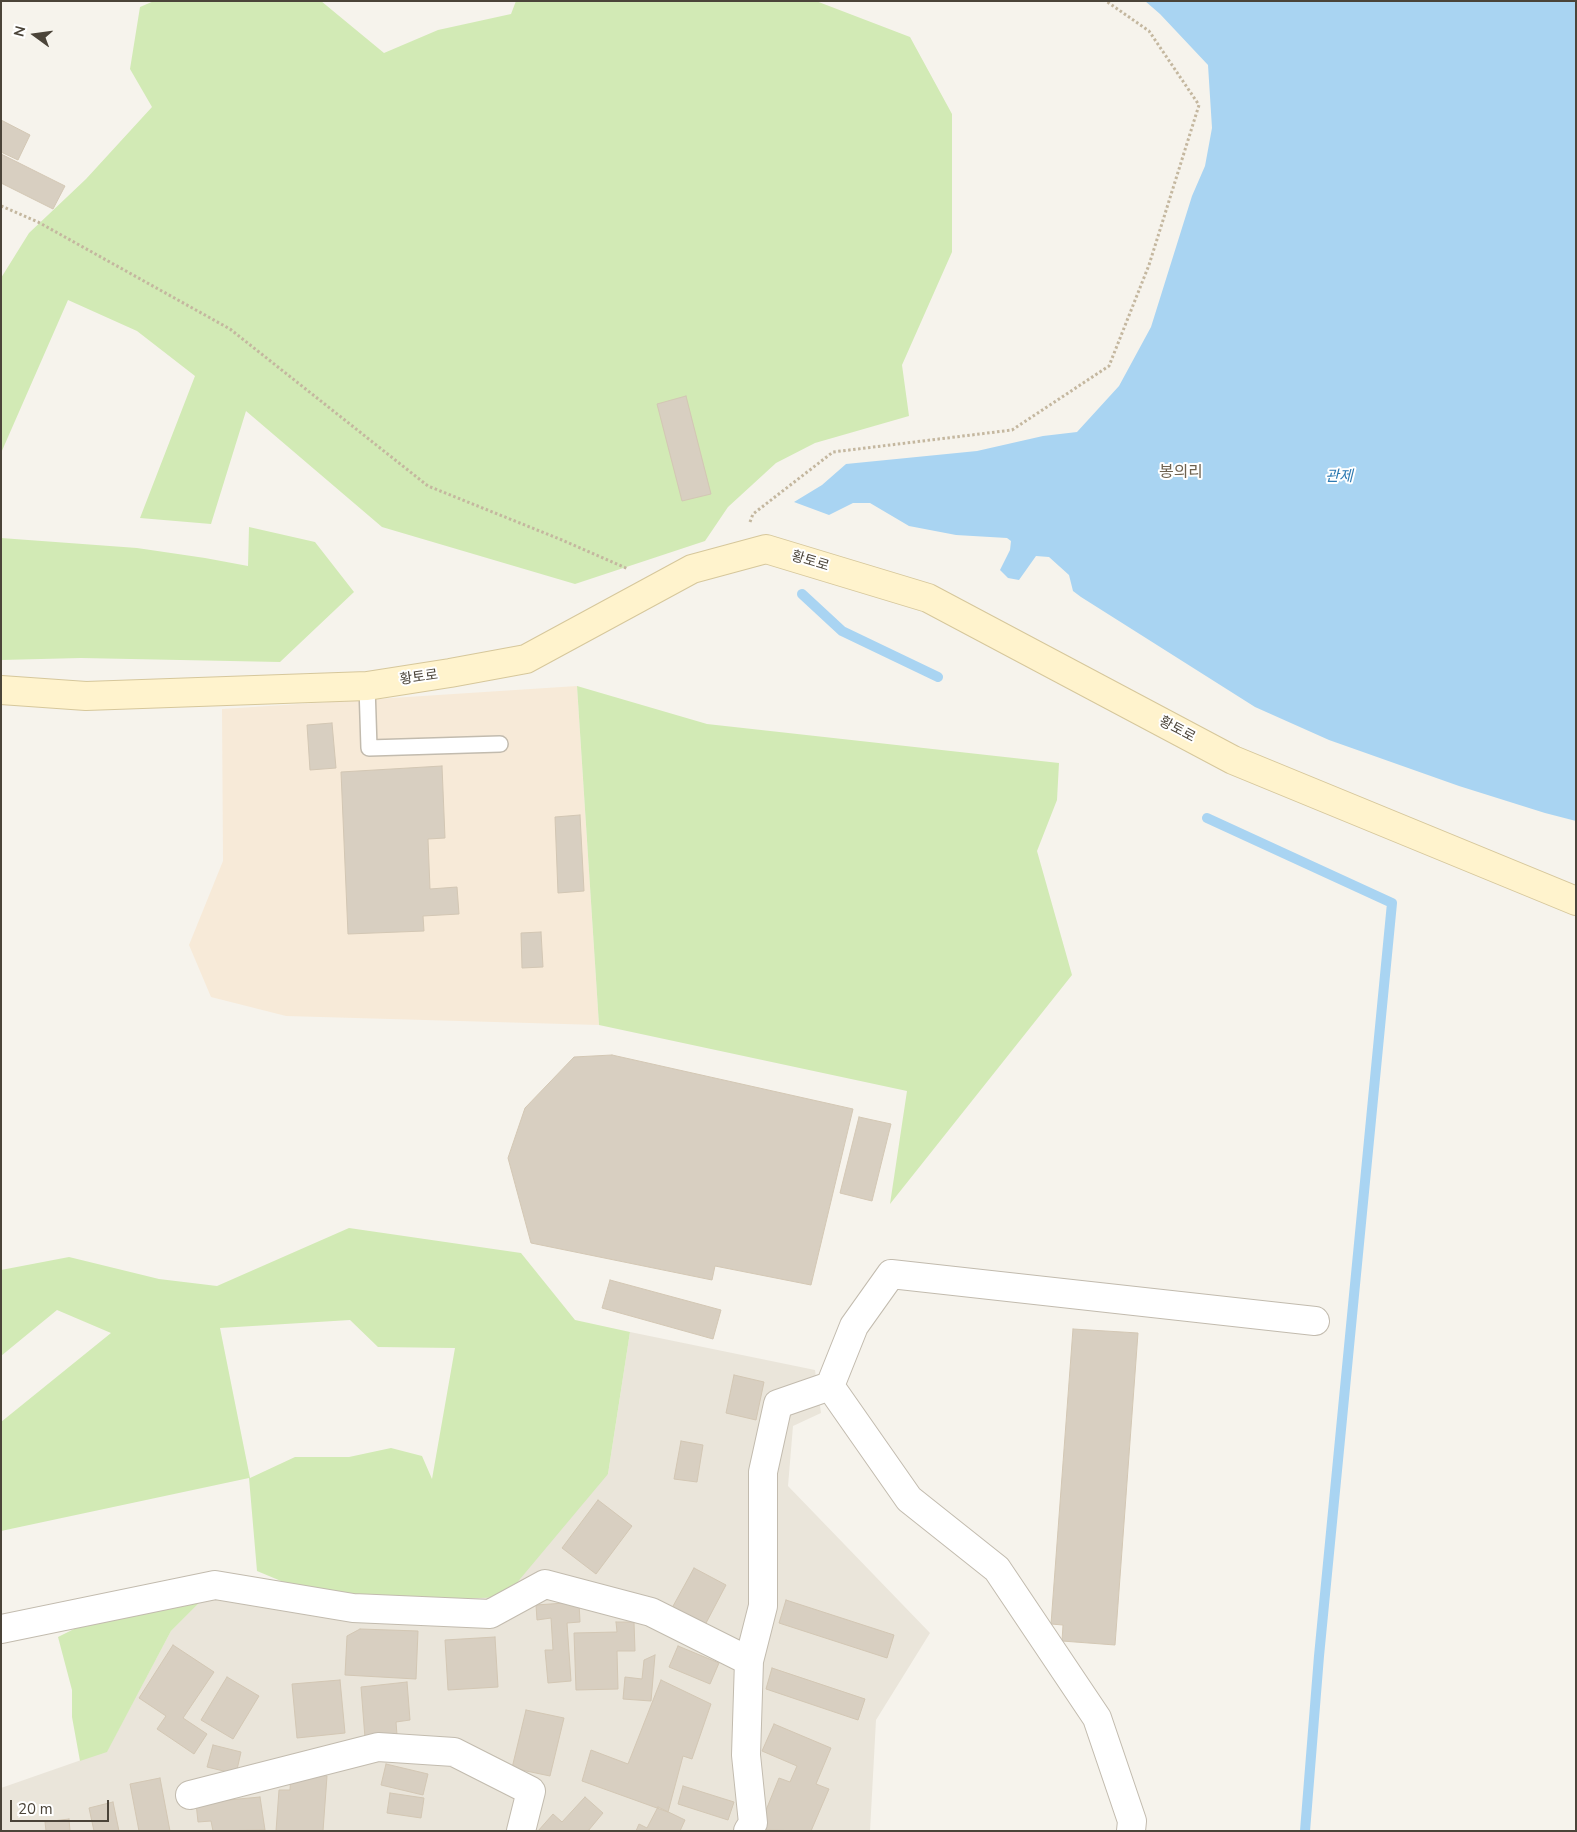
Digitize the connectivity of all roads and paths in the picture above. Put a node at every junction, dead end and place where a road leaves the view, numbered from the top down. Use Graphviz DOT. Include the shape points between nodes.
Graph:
graph roads {
  1 [pos="1106,1"];
  2 [pos="1,206"];
  3 [pos="736,557"];
  4 [pos="662,585"];
  5 [pos="367,686"];
  6 [pos="1,690"];
  7 [pos="500,744"];
  8 [pos="1576,901"];
  9 [pos="1316,1321"];
  10 [pos="830,1386"];
  11 [pos="1,1629"];
  12 [pos="750,1661"];
  13 [pos="190,1794"];
  14 [pos="521,1831"];
  15 [pos="748,1831"];
  16 [pos="1130,1831"];
  1 -- 3 [label="path" via="1148,31 1199,105 1149,265 1109,366 1012,430 832,452 754,514"];
  2 -- 4 [label="path" via="38,222 230,329 428,486"];
  3 -- 4 [label="main road, 황토로" via="692,569"];
  3 -- 8 [label="main road, 황토로" via="766,549 928,598 1232,760"];
  4 -- 5 [label="main road, 황토로" via="526,659"];
  5 -- 6 [label="main road, 황토로" via="86,696"];
  5 -- 7 [label="lane" via="369,748"];
  9 -- 10 [label="street" via="891,1274 854,1326"];
  10 -- 12 [label="street" via="778,1404 763,1472 763,1606"];
  10 -- 16 [label="street" via="910,1499 997,1569 1097,1718 1132,1821"];
  11 -- 12 [label="street" via="216,1585 353,1608 490,1614 545,1584 650,1612"];
  12 -- 15 [label="street" via="746,1755 753,1822"];
  13 -- 14 [label="street" via="378,1746 454,1752 531,1790"];
}
